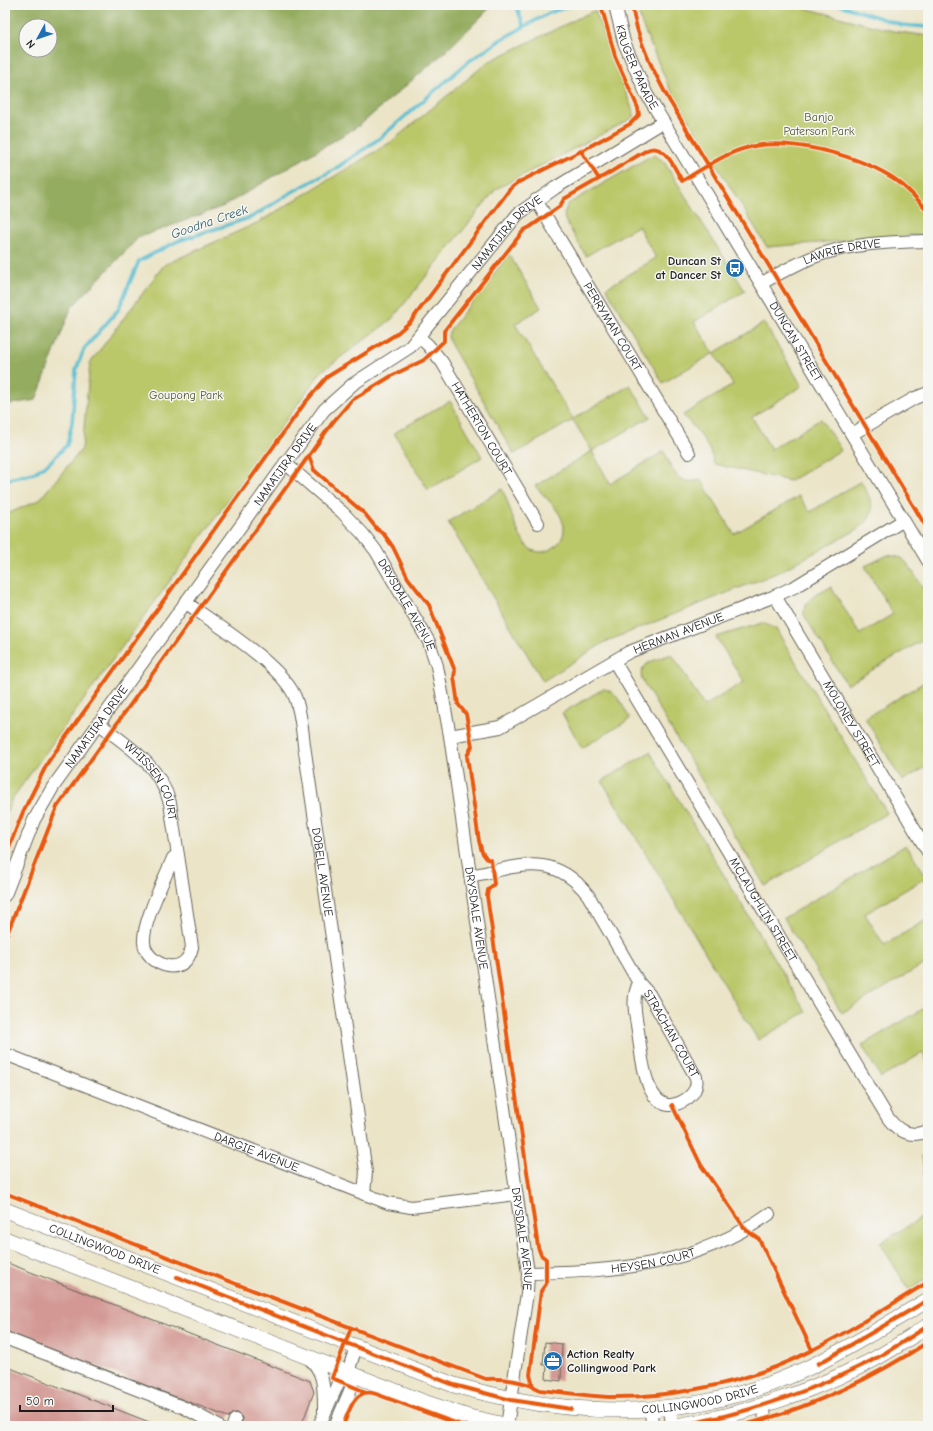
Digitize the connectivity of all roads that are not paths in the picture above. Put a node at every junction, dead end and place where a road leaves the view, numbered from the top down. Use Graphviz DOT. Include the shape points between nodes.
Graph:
graph roads {
  1 [pos="616,7"];
  2 [pos="663,122"];
  3 [pos="536,200"];
  4 [pos="928,241"];
  5 [pos="762,284"];
  6 [pos="420,338"];
  7 [pos="928,393"];
  8 [pos="852,434"];
  9 [pos="689,453"];
  10 [pos="284,463"];
  11 [pos="904,520"];
  12 [pos="538,523"];
  13 [pos="928,561"];
  14 [pos="775,596"];
  15 [pos="184,602"];
  16 [pos="614,661"];
  17 [pos="98,724"];
  18 [pos="450,736"];
  19 [pos="928,852"];
  20 [pos="177,855"];
  21 [pos="470,876"];
  22 [pos="6,888"];
  23 [pos="639,983"];
  24 [pos="5,1054"];
  25 [pos="928,1131"];
  26 [pos="364,1194"];
  27 [pos="516,1194"];
  28 [pos="5,1210"];
  29 [pos="769,1214"];
  30 [pos="5,1239"];
  31 [pos="528,1272"];
  32 [pos="928,1300"];
  33 [pos="927,1327"];
  34 [pos="5,1338"];
  35 [pos="356,1347"];
  36 [pos="302,1354"];
  37 [pos="348,1372"];
  38 [pos="511,1400"];
  39 [pos="764,1406"];
  40 [pos="670,1408"];
  41 [pos="651,1410"];
  42 [pos="324,1412"];
  43 [pos="218,1426"];
  44 [pos="319,1426"];
  45 [pos="335,1426"];
  46 [pos="508,1426"];
  47 [pos="652,1426"];
  48 [pos="672,1426"];
  49 [pos="676,1426"];
  50 [pos="765,1426"];
  1 -- 2 [label="street, KRUGER PARADE" via="632,64"];
  2 -- 3 [label="street, NAMATJIRA DRIVE"];
  2 -- 5 [label="street, DUNCAN STREET"];
  3 -- 6 [label="street, NAMATJIRA DRIVE" via="506,227"];
  3 -- 9 [label="street, PERRYMAN COURT"];
  4 -- 5 [label="street, LAWRIE DRIVE" via="880,243 831,251 797,264"];
  5 -- 8 [label="street, DUNCAN STREET"];
  6 -- 10 [label="street, NAMATJIRA DRIVE" via="400,355 363,377 332,401"];
  6 -- 12 [label="street, HATHERTON COURT" via="442,362"];
  7 -- 8 [label="street"];
  8 -- 11 [label="street, DUNCAN STREET"];
  10 -- 15 [label="street, NAMATJIRA DRIVE"];
  10 -- 18 [label="street, DRYSDALE AVENUE" via="342,512 364,534 379,556 429,642 437,666"];
  11 -- 13 [label="street, DUNCAN STREET"];
  11 -- 14 [label="street, HERMAN AVENUE" via="796,586"];
  14 -- 16 [label="street, HERMAN AVENUE" via="645,645"];
  14 -- 19 [label="street, MOLONEY STREET"];
  15 -- 17 [label="street, NAMATJIRA DRIVE"];
  15 -- 26 [label="street, DOBELL AVENUE" via="269,664 287,682 295,697 306,753 366,1172"];
  16 -- 18 [label="street, HERMAN AVENUE" via="500,727"];
  16 -- 25 [label="street, MCLAUGHLIN STREET" via="892,1123 906,1133 914,1135"];
  17 -- 20 [label="street, WHISSEN COURT" via="138,752 160,779 170,803"];
  17 -- 22 [label="street, NAMATJIRA DRIVE" via="43,802"];
  18 -- 21 [label="street, DRYSDALE AVENUE"];
  20 -- 20 [label="street, WHISSEN COURT" via="192,947 188,959 178,967 166,966 157,961 144,944 153,908 173,858"];
  21 -- 23 [label="street, STRACHAN COURT" via="531,866 545,866 566,873 588,895"];
  21 -- 27 [label="street, DRYSDALE AVENUE"];
  23 -- 23 [label="street, STRACHAN COURT" via="649,994 696,1077 697,1084 692,1095 672,1105 663,1104 658,1100 646,1080 634,997"];
  24 -- 26 [label="street, DARGIE AVENUE"];
  26 -- 27 [label="street, DARGIE AVENUE" via="388,1203 411,1207"];
  27 -- 31 [label="street, DRYSDALE AVENUE"];
  28 -- 35 [label="main road, COLLINGWOOD DRIVE"];
  29 -- 31 [label="street, HEYSEN COURT" via="746,1230 702,1251 656,1263 632,1267"];
  30 -- 36 [label="main road"];
  31 -- 38 [label="street, DRYSDALE AVENUE"];
  32 -- 40 [label="main road, COLLINGWOOD DRIVE" via="818,1364 792,1375 730,1396"];
  33 -- 39 [label="main road, COLLINGWOOD DRIVE" via="850,1371 799,1394"];
  34 -- 43 [label="street" via="47,1350 185,1408"];
  35 -- 37 [label="street"];
  35 -- 38 [label="main road, COLLINGWOOD DRIVE" via="454,1385"];
  36 -- 37 [label="main road"];
  36 -- 42 [label="street" via="314,1364 322,1376"];
  37 -- 42 [label="street" via="339,1381"];
  37 -- 45 [label="street" via="352,1386"];
  37 -- 46 [label="main road" via="445,1409"];
  38 -- 41 [label="main road, COLLINGWOOD DRIVE" via="571,1409"];
  38 -- 46 [label="street, DRYSDALE AVENUE"];
  39 -- 49 [label="main road, COLLINGWOOD DRIVE"];
  39 -- 50 [label="street"];
  40 -- 41 [label="main road, COLLINGWOOD DRIVE"];
  40 -- 48 [label="street"];
  41 -- 47 [label="street"];
  42 -- 44 [label="street"];
}
